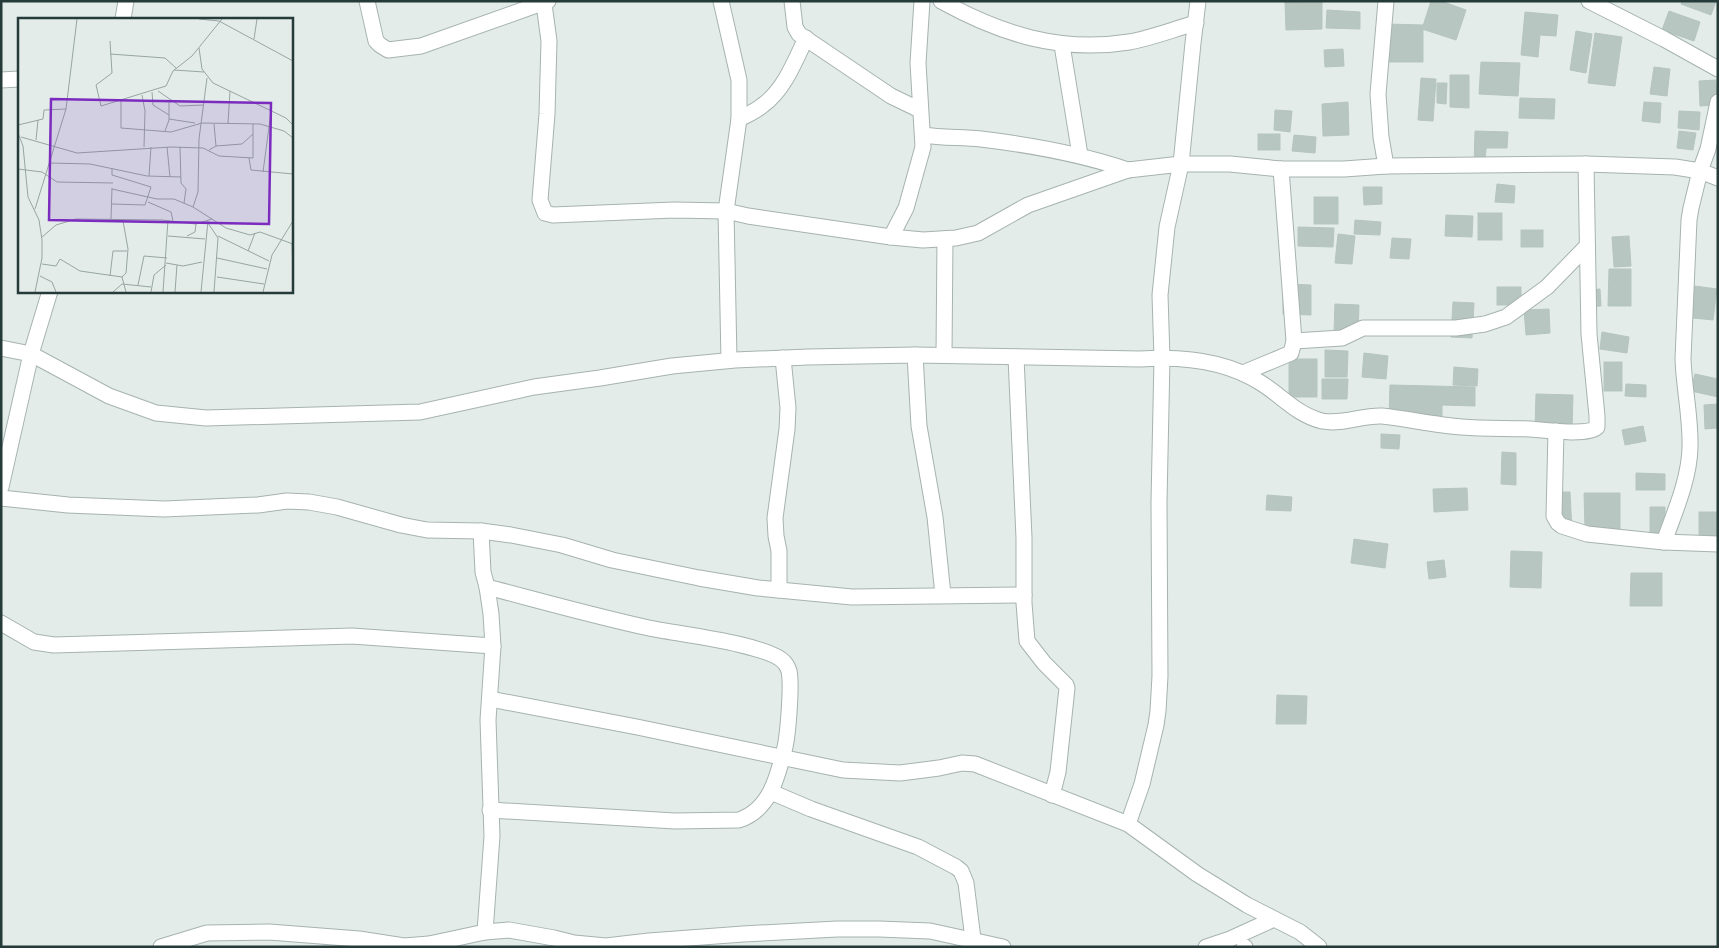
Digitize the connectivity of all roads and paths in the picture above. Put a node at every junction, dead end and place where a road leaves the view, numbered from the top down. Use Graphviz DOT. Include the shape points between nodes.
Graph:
graph roads {
  1 [pos="126,1"];
  2 [pos="367,1"];
  3 [pos="721,1"];
  4 [pos="792,1"];
  5 [pos="922,1"];
  6 [pos="941,1"];
  7 [pos="1198,1"];
  8 [pos="1386,1"];
  9 [pos="1589,1"];
  10 [pos="546,3"];
  11 [pos="123,18"];
  12 [pos="1196,23"];
  13 [pos="806,38"];
  14 [pos="1062,44"];
  15 [pos="1718,69"];
  16 [pos="18,79"];
  17 [pos="1,80"];
  18 [pos="1718,102"];
  19 [pos="920,110"];
  20 [pos="739,119"];
  21 [pos="923,135"];
  22 [pos="1080,155"];
  23 [pos="1181,164"];
  24 [pos="1586,164"];
  25 [pos="1386,166"];
  26 [pos="1128,170"];
  27 [pos="1281,170"];
  28 [pos="1700,171"];
  29 [pos="1718,178"];
  30 [pos="726,211"];
  31 [pos="891,237"];
  32 [pos="945,239"];
  33 [pos="1587,246"];
  34 [pos="50,292"];
  35 [pos="1294,342"];
  36 [pos="1,348"];
  37 [pos="31,354"];
  38 [pos="915,355"];
  39 [pos="944,355"];
  40 [pos="1016,357"];
  41 [pos="783,358"];
  42 [pos="1162,358"];
  43 [pos="729,360"];
  44 [pos="1243,373"];
  45 [pos="1556,431"];
  46 [pos="1,487"];
  47 [pos="1,498"];
  48 [pos="481,531"];
  49 [pos="1664,542"];
  50 [pos="1718,544"];
  51 [pos="487,587"];
  52 [pos="779,590"];
  53 [pos="943,595"];
  54 [pos="1024,595"];
  55 [pos="1,623"];
  56 [pos="493,646"];
  57 [pos="490,699"];
  58 [pos="783,757"];
  59 [pos="771,792"];
  60 [pos="1052,794"];
  61 [pos="490,810"];
  62 [pos="1128,824"];
  63 [pos="1274,919"];
  64 [pos="930,931"];
  65 [pos="485,932"];
  66 [pos="1245,939"];
  67 [pos="973,940"];
  68 [pos="574,945"];
  69 [pos="161,947"];
  70 [pos="930,947"];
  71 [pos="1003,947"];
  72 [pos="1206,947"];
  73 [pos="1319,947"];
  1 -- 11 [label="street"];
  2 -- 10 [label="street" via="376,41 388,50 421,46"];
  3 -- 20 [label="street" via="739,80"];
  4 -- 13 [label="street" via="795,29"];
  5 -- 19 [label="street" via="918,63"];
  6 -- 14 [label="street" via="1011,33"];
  7 -- 12 [label="street"];
  8 -- 25 [label="street" via="1378,94"];
  9 -- 15 [label="street"];
  10 -- 30 [label="street" via="546,114 540,200 545,213"];
  12 -- 14 [label="street" via="1128,42"];
  12 -- 23 [label="street"];
  13 -- 19 [label="street" via="891,96"];
  13 -- 20 [label="street" via="773,97"];
  14 -- 22 [label="street"];
  16 -- 17 [label="street"];
  18 -- 28 [label="street"];
  19 -- 21 [label="street"];
  20 -- 30 [label="street"];
  21 -- 22 [label="street" via="1020,144"];
  21 -- 31 [label="street" via="921,157 906,208"];
  22 -- 26 [label="street"];
  23 -- 26 [label="street"];
  23 -- 27 [label="street" via="1230,164"];
  23 -- 42 [label="street" via="1167,227 1160,295"];
  24 -- 25 [label="street"];
  24 -- 28 [label="street"];
  24 -- 33 [label="street"];
  25 -- 27 [label="street"];
  26 -- 32 [label="street" via="1028,205 978,233"];
  27 -- 35 [label="street"];
  28 -- 29 [label="street"];
  28 -- 49 [label="street" via="1690,208 1685,287 1684,376 1690,418 1688,466"];
  30 -- 31 [label="street"];
  30 -- 43 [label="street"];
  31 -- 32 [label="street"];
  32 -- 39 [label="street"];
  33 -- 35 [label="street" via="1547,287 1496,321 1469,327 1363,328 1342,338"];
  33 -- 45 [label="street" via="1589,334 1597,427 1592,430"];
  34 -- 37 [label="street"];
  35 -- 44 [label="street" via="1291,353"];
  36 -- 37 [label="street"];
  37 -- 43 [label="street" via="109,396 156,413 206,418 420,412 534,387"];
  37 -- 46 [label="street"];
  38 -- 39 [label="street"];
  38 -- 41 [label="street"];
  38 -- 53 [label="street" via="920,426 935,517"];
  39 -- 40 [label="street"];
  40 -- 42 [label="street"];
  40 -- 54 [label="street"];
  41 -- 43 [label="street"];
  41 -- 52 [label="street" via="788,408 775,518"];
  42 -- 44 [label="street" via="1225,365"];
  42 -- 62 [label="street" via="1158,711 1142,784"];
  44 -- 45 [label="street" via="1298,410 1324,421 1382,416 1461,427"];
  45 -- 49 [label="street" via="1554,516 1558,523 1587,534"];
  47 -- 48 [label="street" via="164,509 309,502 427,530"];
  48 -- 51 [label="street"];
  48 -- 52 [label="street" via="562,545 612,560 698,578"];
  49 -- 50 [label="street"];
  51 -- 56 [label="street"];
  51 -- 58 [label="street" via="649,628 772,654 785,663 789,674 788,733"];
  52 -- 53 [label="street" via="852,597"];
  53 -- 54 [label="street"];
  54 -- 60 [label="street" via="1027,643 1068,688 1058,772"];
  55 -- 56 [label="street" via="34,642 54,646 352,636"];
  56 -- 57 [label="street"];
  57 -- 58 [label="street"];
  57 -- 61 [label="street"];
  58 -- 59 [label="street"];
  58 -- 60 [label="street" via="843,770 877,773 970,764"];
  59 -- 61 [label="street" via="755,812 739,820 675,821"];
  59 -- 67 [label="street" via="918,847 956,867 966,883"];
  60 -- 62 [label="street"];
  61 -- 65 [label="street" via="492,836"];
  62 -- 63 [label="street" via="1197,874"];
  63 -- 66 [label="street"];
  63 -- 73 [label="street" via="1300,932"];
  64 -- 67 [label="street"];
  64 -- 68 [label="street" via="837,929 606,946"];
  64 -- 70 [label="street"];
  65 -- 68 [label="street" via="509,930"];
  65 -- 69 [label="street" via="404,946 269,932 207,933"];
  66 -- 72 [label="street"];
  67 -- 71 [label="street"];
}
